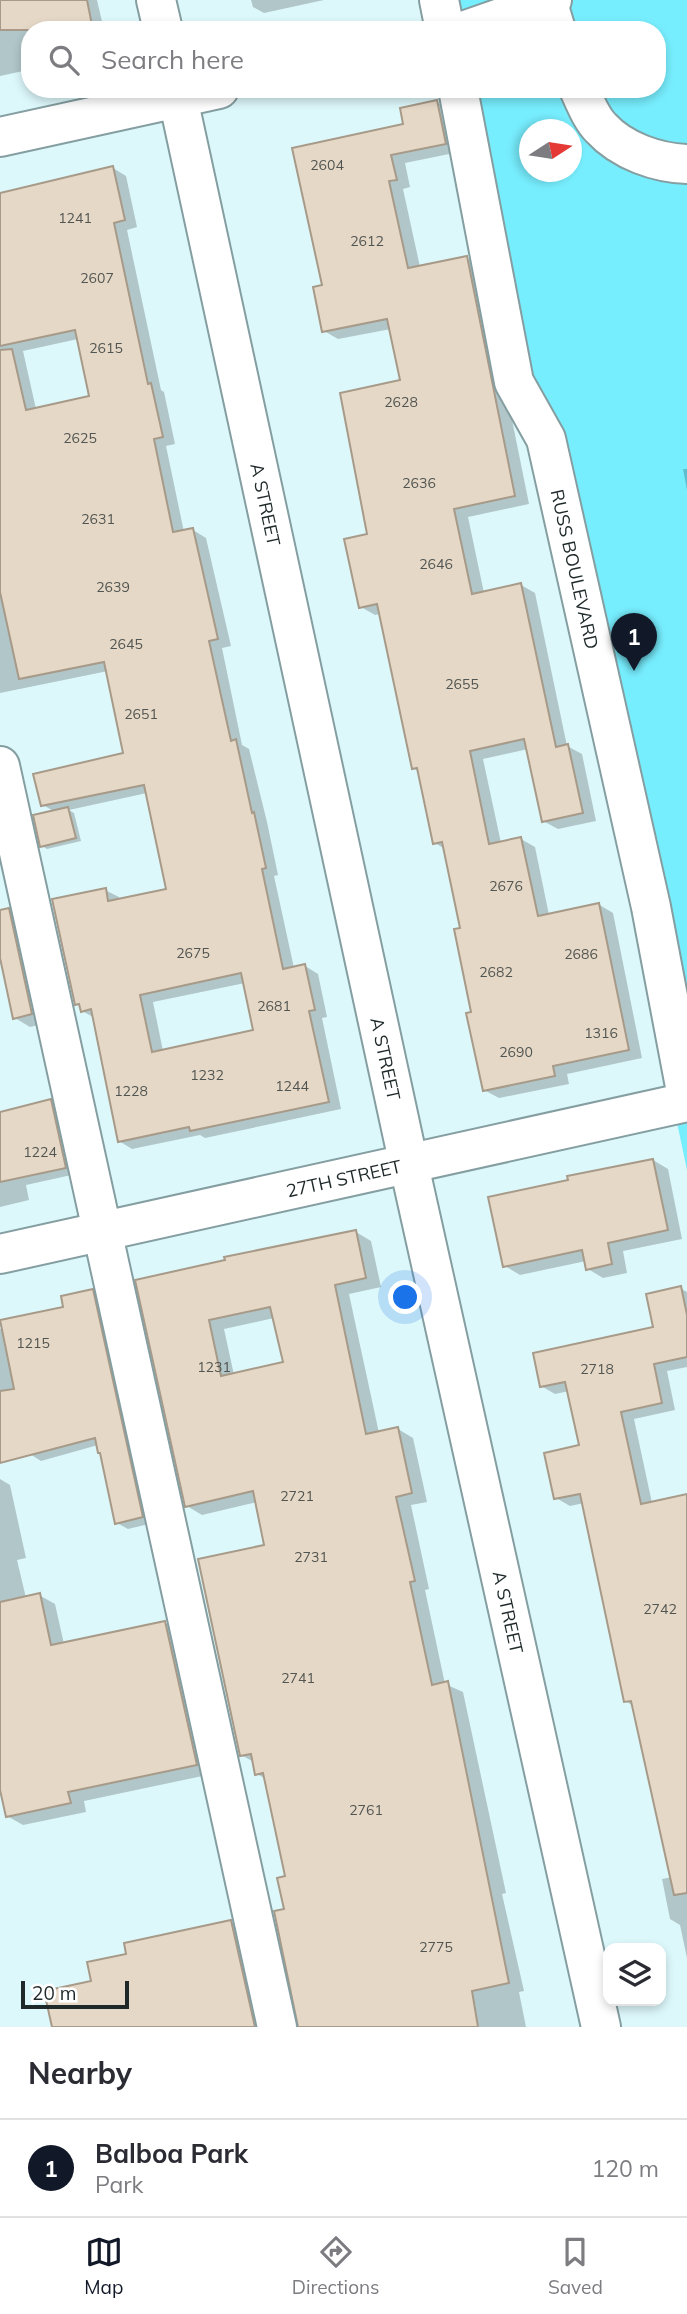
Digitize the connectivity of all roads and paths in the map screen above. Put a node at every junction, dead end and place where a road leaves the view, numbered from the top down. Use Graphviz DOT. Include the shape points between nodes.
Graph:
graph roads {
  1 [pos="156,0"];
  2 [pos="439,0"];
  3 [pos="550,8"];
  4 [pos="161,21"];
  5 [pos="443,21"];
  6 [pos="500,21"];
  7 [pos="161,98"];
  8 [pos="178,98"];
  9 [pos="460,98"];
  10 [pos="584,98"];
  11 [pos="0,137"];
  12 [pos="687,164"];
  13 [pos="0,765"];
  14 [pos="687,1099"];
  15 [pos="410,1165"];
  16 [pos="102,1231"];
  17 [pos="0,1254"];
  18 [pos="277,2027"];
  19 [pos="601,2027"];
  1 -- 4 [label="street"];
  2 -- 5 [label="street"];
  3 -- 6 [label="street"];
  7 -- 11 [label="street"];
  8 -- 15 [label="street, A STREET"];
  9 -- 14 [label="street, RUSS BOULEVARD" via="514,382 546,439 648,894"];
  10 -- 12 [label="street" via="600,128 624,146 648,157"];
  13 -- 16 [label="street"];
  14 -- 15 [label="street, 27TH STREET"];
  15 -- 16 [label="street, 27TH STREET"];
  15 -- 19 [label="street, A STREET"];
  16 -- 17 [label="street, 27TH STREET"];
  16 -- 18 [label="street"];
}
